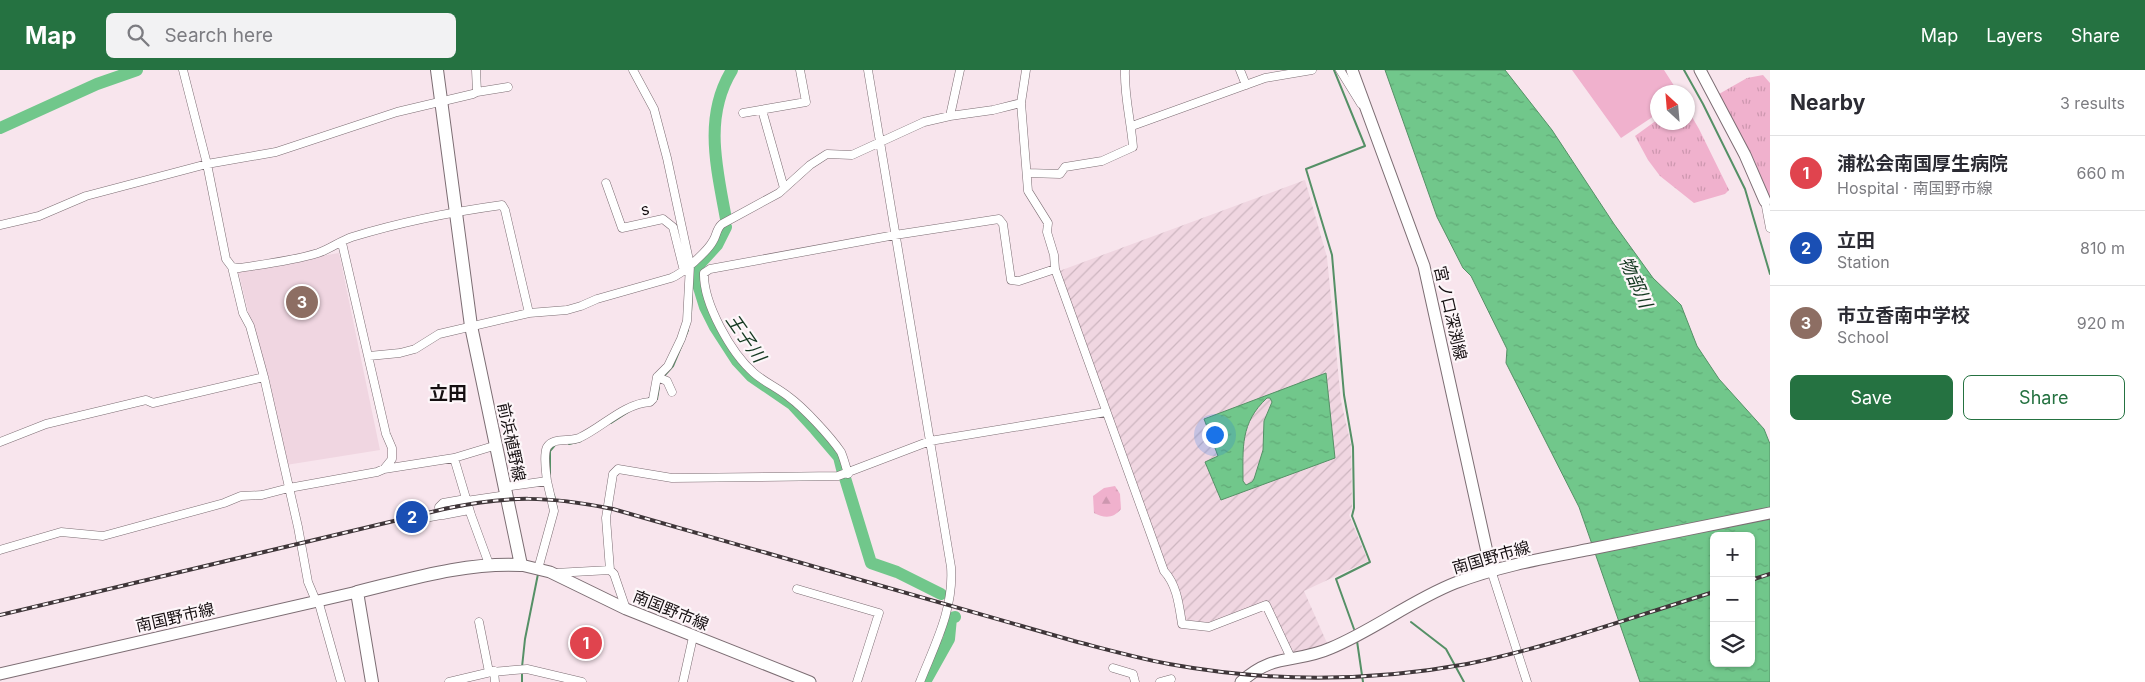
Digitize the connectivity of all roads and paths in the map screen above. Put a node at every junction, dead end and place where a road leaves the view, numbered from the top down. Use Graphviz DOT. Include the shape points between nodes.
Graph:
graph roads {
  1 [pos="183,70"];
  2 [pos="437,70"];
  3 [pos="476,70"];
  4 [pos="633,70"];
  5 [pos="800,70"];
  6 [pos="868,70"];
  7 [pos="960,70"];
  8 [pos="1026,70"];
  9 [pos="1125,70"];
  10 [pos="1240,70"];
  11 [pos="1312,70"];
  12 [pos="1340,70"];
  13 [pos="1352,70"];
  14 [pos="1700,70"];
  15 [pos="1246,85"];
  16 [pos="508,87"];
  17 [pos="477,92"];
  18 [pos="441,102"];
  19 [pos="1021,104"];
  20 [pos="762,110"];
  21 [pos="743,113"];
  22 [pos="950,116"];
  23 [pos="1369,116"];
  24 [pos="1132,126"];
  25 [pos="879,142"];
  26 [pos="207,164"];
  27 [pos="1028,173"];
  28 [pos="606,183"];
  29 [pos="784,188"];
  30 [pos="1765,201"];
  31 [pos="456,211"];
  32 [pos="0,225"];
  33 [pos="1770,228"];
  34 [pos="895,235"];
  35 [pos="342,243"];
  36 [pos="689,266"];
  37 [pos="232,267"];
  38 [pos="1055,269"];
  39 [pos="704,272"];
  40 [pos="529,313"];
  41 [pos="471,326"];
  42 [pos="369,356"];
  43 [pos="264,377"];
  44 [pos="657,377"];
  45 [pos="672,392"];
  46 [pos="1106,412"];
  47 [pos="930,441"];
  48 [pos="0,442"];
  49 [pos="497,445"];
  50 [pos="454,458"];
  51 [pos="384,469"];
  52 [pos="848,474"];
  53 [pos="547,482"];
  54 [pos="289,488"];
  55 [pos="506,491"];
  56 [pos="466,500"];
  57 [pos="469,510"];
  58 [pos="1770,513"];
  59 [pos="441,515"];
  60 [pos="414,520"];
  61 [pos="0,550"];
  62 [pos="489,564"];
  63 [pos="521,565"];
  64 [pos="538,569"];
  65 [pos="1495,569"];
  66 [pos="610,570"];
  67 [pos="553,574"];
  68 [pos="797,589"];
  69 [pos="357,592"];
  70 [pos="317,600"];
  71 [pos="626,609"];
  72 [pos="479,622"];
  73 [pos="693,637"];
  74 [pos="1291,658"];
  75 [pos="1113,668"];
  76 [pos="491,672"];
  77 [pos="0,674"];
  78 [pos="1171,679"];
  79 [pos="341,682"];
  80 [pos="372,682"];
  81 [pos="449,682"];
  82 [pos="496,682"];
  83 [pos="582,682"];
  84 [pos="683,682"];
  85 [pos="810,682"];
  86 [pos="856,682"];
  87 [pos="920,682"];
  88 [pos="1135,682"];
  89 [pos="1160,682"];
  90 [pos="1241,682"];
  91 [pos="1527,682"];
  1 -- 26 [label="street"];
  2 -- 18 [label="main road, 前浜植野線"];
  3 -- 17 [label="street"];
  4 -- 36 [label="street" via="654,109"];
  5 -- 20 [label="street" via="806,102"];
  6 -- 25 [label="street"];
  7 -- 22 [label="street"];
  8 -- 19 [label="street"];
  9 -- 24 [label="street"];
  10 -- 15 [label="street"];
  11 -- 15 [label="street" via="1265,78"];
  12 -- 23 [label="street"];
  13 -- 23 [label="main road, 宮ノ口深渕線"];
  14 -- 30 [label="main road" via="1742,149"];
  15 -- 24 [label="street"];
  16 -- 17 [label="street"];
  17 -- 18 [label="street"];
  18 -- 26 [label="street" via="397,112 283,150"];
  18 -- 31 [label="main road, 前浜植野線"];
  19 -- 22 [label="street"];
  19 -- 27 [label="street"];
  20 -- 21 [label="street"];
  20 -- 29 [label="street"];
  22 -- 25 [label="street" via="924,122"];
  23 -- 65 [label="main road, 宮ノ口深渕線" via="1424,266"];
  24 -- 27 [label="street" via="1133,147 1118,154 1102,161 1065,167 1060,174"];
  25 -- 29 [label="street" via="852,155 823,156"];
  25 -- 34 [label="street"];
  26 -- 32 [label="street" via="86,196 39,216"];
  26 -- 37 [label="street" via="226,259"];
  27 -- 38 [label="street" via="1028,191 1048,223"];
  28 -- 36 [label="street, s" via="622,228 663,219 673,227"];
  29 -- 36 [label="street" via="722,224 713,242"];
  30 -- 33 [label="street"];
  31 -- 35 [label="street" via="396,224"];
  31 -- 40 [label="street" via="502,205"];
  31 -- 41 [label="main road, 前浜植野線"];
  34 -- 38 [label="street" via="999,218 1003,224 1011,280 1019,281"];
  34 -- 39 [label="street"];
  34 -- 47 [label="street"];
  35 -- 37 [label="street" via="285,261"];
  35 -- 42 [label="street"];
  36 -- 39 [label="street"];
  36 -- 40 [label="street" via="671,278 582,306"];
  36 -- 44 [label="street" via="686,321 681,339 668,366"];
  37 -- 43 [label="street"];
  38 -- 46 [label="street"];
  39 -- 52 [label="street" via="704,287 720,328 754,372 787,395 841,453"];
  40 -- 41 [label="street"];
  41 -- 42 [label="street" via="439,334 407,351"];
  41 -- 49 [label="main road, 前浜植野線"];
  42 -- 51 [label="street" via="393,455"];
  43 -- 48 [label="street" via="55,422"];
  43 -- 54 [label="street"];
  44 -- 45 [label="street" via="666,381"];
  44 -- 53 [label="street" via="650,402 637,403 578,439 549,444 546,449"];
  46 -- 47 [label="street"];
  46 -- 74 [label="street" via="1164,571 1176,592 1182,625 1209,628 1266,605"];
  47 -- 52 [label="street"];
  47 -- 87 [label="street" via="952,585 948,610"];
  49 -- 50 [label="street"];
  49 -- 55 [label="main road, 前浜植野線"];
  50 -- 51 [label="street"];
  50 -- 56 [label="street"];
  51 -- 54 [label="street"];
  52 -- 66 [label="street" via="672,478 618,469 606,518"];
  53 -- 55 [label="street"];
  53 -- 64 [label="street" via="554,511"];
  54 -- 61 [label="street" via="241,496 103,536 61,532"];
  54 -- 70 [label="street" via="308,582"];
  55 -- 56 [label="street"];
  55 -- 63 [label="main road, 前浜植野線"];
  56 -- 57 [label="street"];
  56 -- 59 [label="street" via="440,505"];
  57 -- 59 [label="street"];
  57 -- 62 [label="street"];
  58 -- 65 [label="main road, 南国野市線"];
  59 -- 60 [label="street"];
  62 -- 63 [label="main road"];
  62 -- 69 [label="main road"];
  63 -- 64 [label="main road, 南国野市線"];
  64 -- 67 [label="main road, 南国野市線"];
  65 -- 74 [label="main road, 南国野市線" via="1432,593 1333,648"];
  65 -- 91 [label="street"];
  66 -- 67 [label="street"];
  66 -- 71 [label="street"];
  67 -- 71 [label="main road, 南国野市線"];
  68 -- 86 [label="street" via="879,613"];
  69 -- 70 [label="main road, 南国野市線"];
  69 -- 80 [label="main road"];
  70 -- 77 [label="main road, 南国野市線"];
  70 -- 79 [label="street"];
  71 -- 73 [label="main road, 南国野市線"];
  72 -- 76 [label="street"];
  73 -- 84 [label="street"];
  73 -- 85 [label="main road, 南国野市線"];
  74 -- 90 [label="main road, 南国野市線" via="1264,665"];
  75 -- 88 [label="street" via="1133,674"];
  76 -- 81 [label="street"];
  76 -- 82 [label="street"];
  76 -- 83 [label="street" via="527,669"];
  78 -- 89 [label="street"];
}
